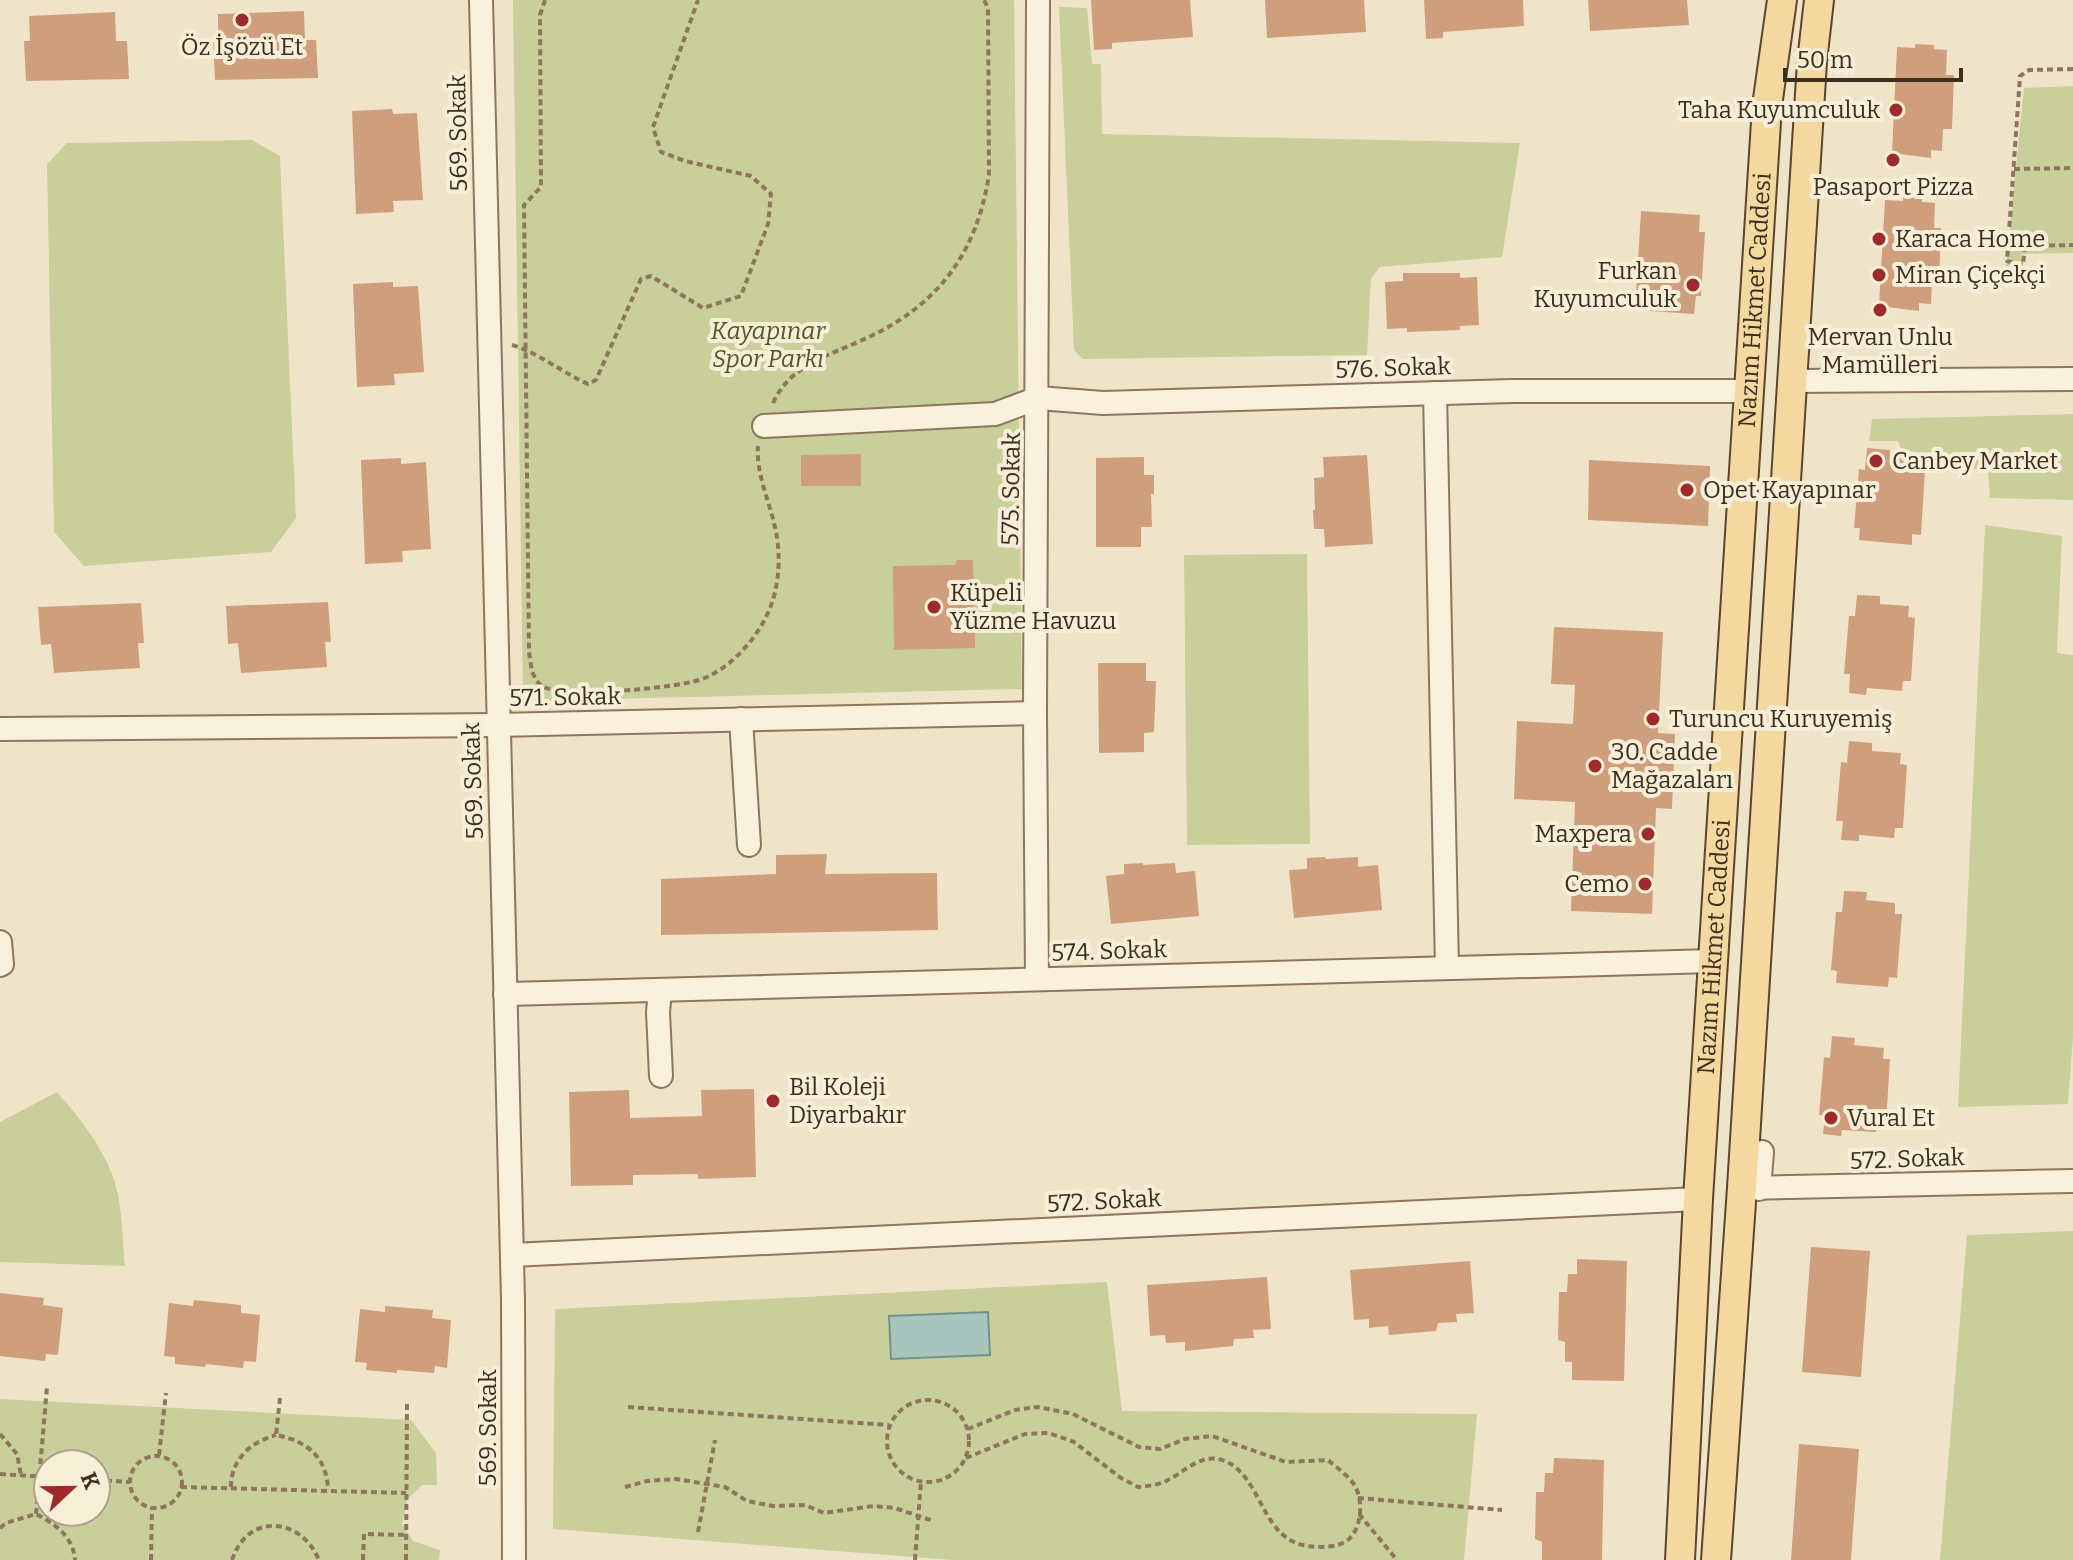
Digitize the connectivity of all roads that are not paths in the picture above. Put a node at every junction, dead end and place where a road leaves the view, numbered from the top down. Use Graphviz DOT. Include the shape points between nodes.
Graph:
graph roads {
  1 [pos="481,0"];
  2 [pos="1038,0"];
  3 [pos="1782,0"];
  4 [pos="1819,0"];
  5 [pos="2073,379"];
  6 [pos="1791,381"];
  7 [pos="1750,391"];
  8 [pos="1435,393"];
  9 [pos="1038,398"];
  10 [pos="764,426"];
  11 [pos="1035,713"];
  12 [pos="741,719"];
  13 [pos="498,725"];
  14 [pos="0,729"];
  15 [pos="749,845"];
  16 [pos="1713,961"];
  17 [pos="1447,968"];
  18 [pos="1037,979"];
  19 [pos="660,990"];
  20 [pos="505,994"];
  21 [pos="661,1076"];
  22 [pos="1762,1152"];
  23 [pos="2073,1181"];
  24 [pos="1750,1189"];
  25 [pos="1698,1199"];
  26 [pos="512,1255"];
  27 [pos="514,1560"];
  28 [pos="1680,1560"];
  29 [pos="1716,1560"];
  1 -- 13 [label="street, 569. Sokak"];
  2 -- 9 [label="street, 575. Sokak"];
  3 -- 7 [label="main road, Nazım Hikmet Caddesi" via="1767,106"];
  4 -- 6 [label="main road, Nazım Hikmet Caddesi"];
  5 -- 6 [label="street"];
  6 -- 24 [label="main road, Nazım Hikmet Caddesi"];
  7 -- 8 [label="street, 576. Sokak"];
  7 -- 16 [label="main road, Nazım Hikmet Caddesi"];
  8 -- 9 [label="street, 576. Sokak" via="1103,403"];
  8 -- 17 [label="street"];
  9 -- 10 [label="street" via="995,414"];
  9 -- 11 [label="street, 575. Sokak"];
  11 -- 12 [label="street, 571. Sokak"];
  11 -- 18 [label="street, 575. Sokak"];
  12 -- 13 [label="street, 571. Sokak"];
  12 -- 15 [label="street"];
  13 -- 14 [label="street, 571. Sokak"];
  13 -- 20 [label="street, 569. Sokak"];
  16 -- 17 [label="street, 574. Sokak"];
  16 -- 25 [label="main road, Nazım Hikmet Caddesi"];
  17 -- 18 [label="street, 574. Sokak"];
  18 -- 19 [label="street, 574. Sokak"];
  19 -- 20 [label="street, 574. Sokak"];
  19 -- 21 [label="street"];
  20 -- 26 [label="street, 569. Sokak"];
  22 -- 24 [label="street"];
  23 -- 24 [label="street, 572. Sokak"];
  24 -- 29 [label="main road, Nazım Hikmet Caddesi"];
  25 -- 26 [label="street, 572. Sokak"];
  25 -- 28 [label="main road, Nazım Hikmet Caddesi"];
  26 -- 27 [label="street, 569. Sokak"];
}
